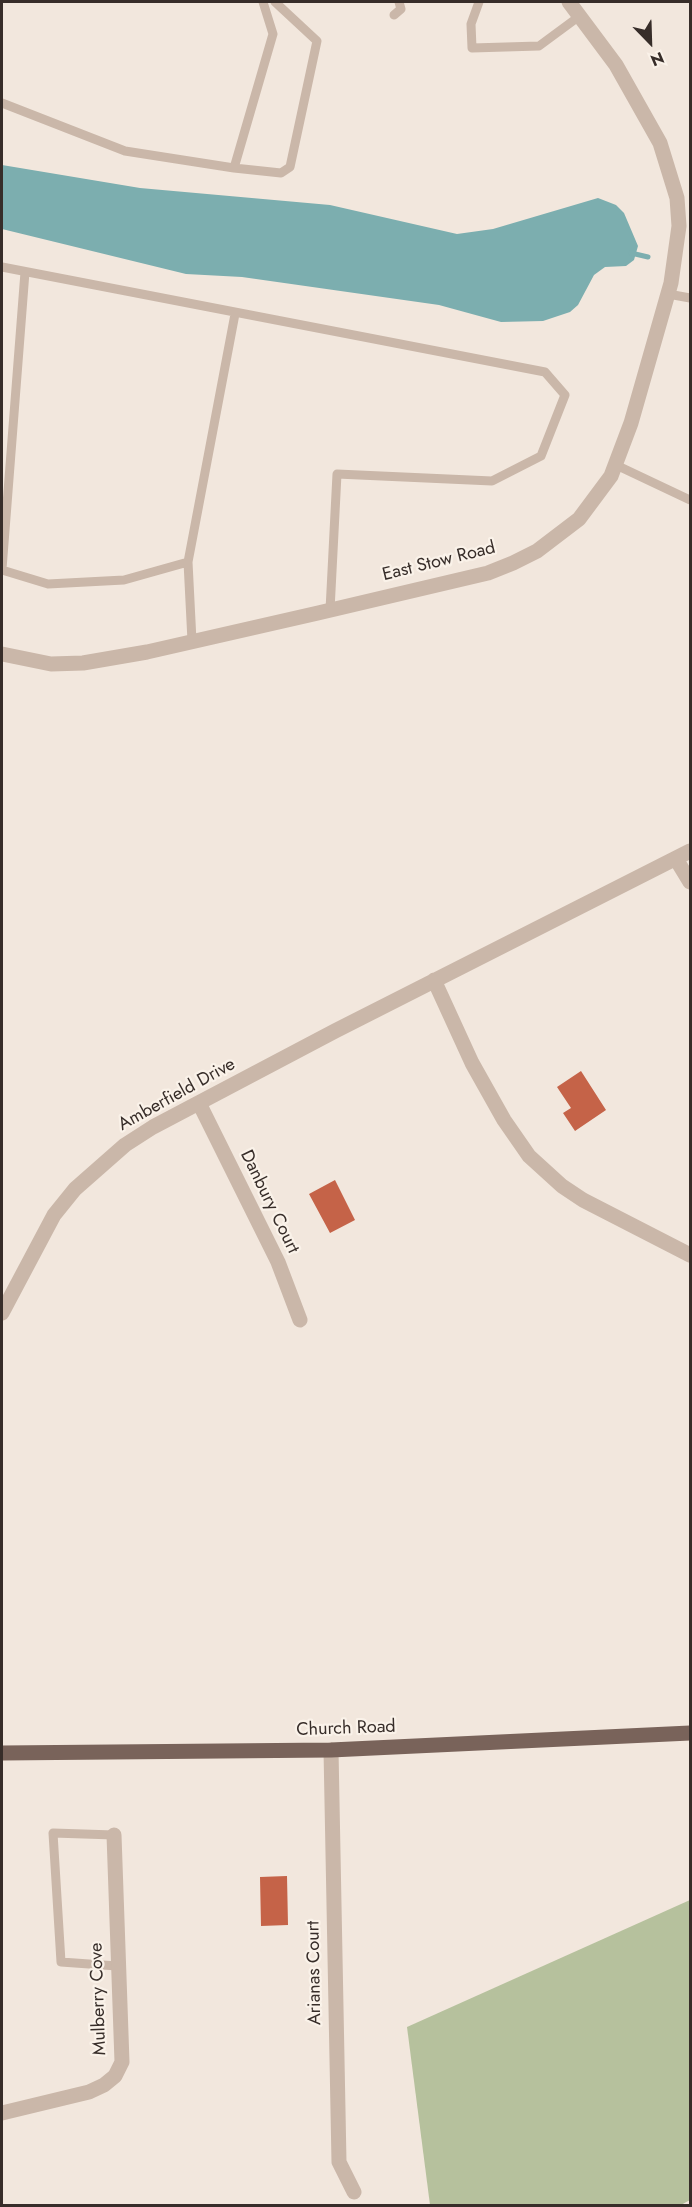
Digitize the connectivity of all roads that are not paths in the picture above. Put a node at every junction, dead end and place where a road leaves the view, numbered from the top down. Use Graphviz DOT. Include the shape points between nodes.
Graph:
graph roads {
  1 [pos="262,2"];
  2 [pos="275,2"];
  3 [pos="399,2"];
  4 [pos="479,2"];
  5 [pos="569,2"];
  6 [pos="394,15"];
  7 [pos="581,15"];
  8 [pos="2,103"];
  9 [pos="234,168"];
  10 [pos="2,267"];
  11 [pos="25,272"];
  12 [pos="668,294"];
  13 [pos="690,298"];
  14 [pos="235,314"];
  15 [pos="616,465"];
  16 [pos="5,478"];
  17 [pos="690,500"];
  18 [pos="188,562"];
  19 [pos="2,570"];
  20 [pos="330,610"];
  21 [pos="192,641"];
  22 [pos="2,654"];
  23 [pos="690,851"];
  24 [pos="676,859"];
  25 [pos="690,882"];
  26 [pos="434,980"];
  27 [pos="199,1103"];
  28 [pos="690,1255"];
  29 [pos="2,1313"];
  30 [pos="300,1320"];
  31 [pos="690,1733"];
  32 [pos="331,1750"];
  33 [pos="2,1753"];
  34 [pos="114,1834"];
  35 [pos="117,1966"];
  36 [pos="2,2113"];
  37 [pos="354,2192"];
  1 -- 9 [label="lane" via="273,34"];
  2 -- 9 [label="lane" via="317,41 290,167 280,173"];
  3 -- 6 [label="lane" via="401,9"];
  4 -- 7 [label="lane" via="471,24 472,48 539,46"];
  5 -- 7 [label="street, East Stow Road"];
  7 -- 12 [label="street, East Stow Road" via="616,65 660,143 677,198 678,238"];
  8 -- 9 [label="lane" via="124,151"];
  10 -- 11 [label="lane"];
  11 -- 14 [label="lane"];
  11 -- 16 [label="lane"];
  12 -- 13 [label="lane"];
  12 -- 15 [label="street, East Stow Road"];
  14 -- 18 [label="lane"];
  14 -- 20 [label="lane" via="545,372 565,395 541,456 492,481 337,474"];
  15 -- 17 [label="lane"];
  15 -- 20 [label="street, East Stow Road" via="579,519 529,555 488,573"];
  16 -- 19 [label="lane"];
  18 -- 19 [label="lane" via="124,580 48,584"];
  18 -- 21 [label="lane"];
  20 -- 21 [label="street, East Stow Road"];
  21 -- 22 [label="street, East Stow Road" via="83,663 51,664"];
  23 -- 24 [label="street, Amberfield Drive"];
  24 -- 25 [label="street"];
  24 -- 26 [label="street, Amberfield Drive"];
  26 -- 27 [label="street, Amberfield Drive"];
  26 -- 28 [label="street" via="472,1063 529,1156 583,1200"];
  27 -- 29 [label="street, Amberfield Drive" via="124,1145 75,1189 54,1215"];
  27 -- 30 [label="street, Danbury Court" via="278,1262"];
  31 -- 32 [label="main road, Church Road"];
  32 -- 33 [label="main road, Church Road"];
  32 -- 37 [label="street, Arianas Court" via="339,2162"];
  34 -- 35 [label="street, Mulberry Cove"];
  34 -- 35 [label="lane" via="53,1833 61,1962"];
  35 -- 36 [label="street, Mulberry Cove" via="122,2061 115,2076 88,2092"];
}
